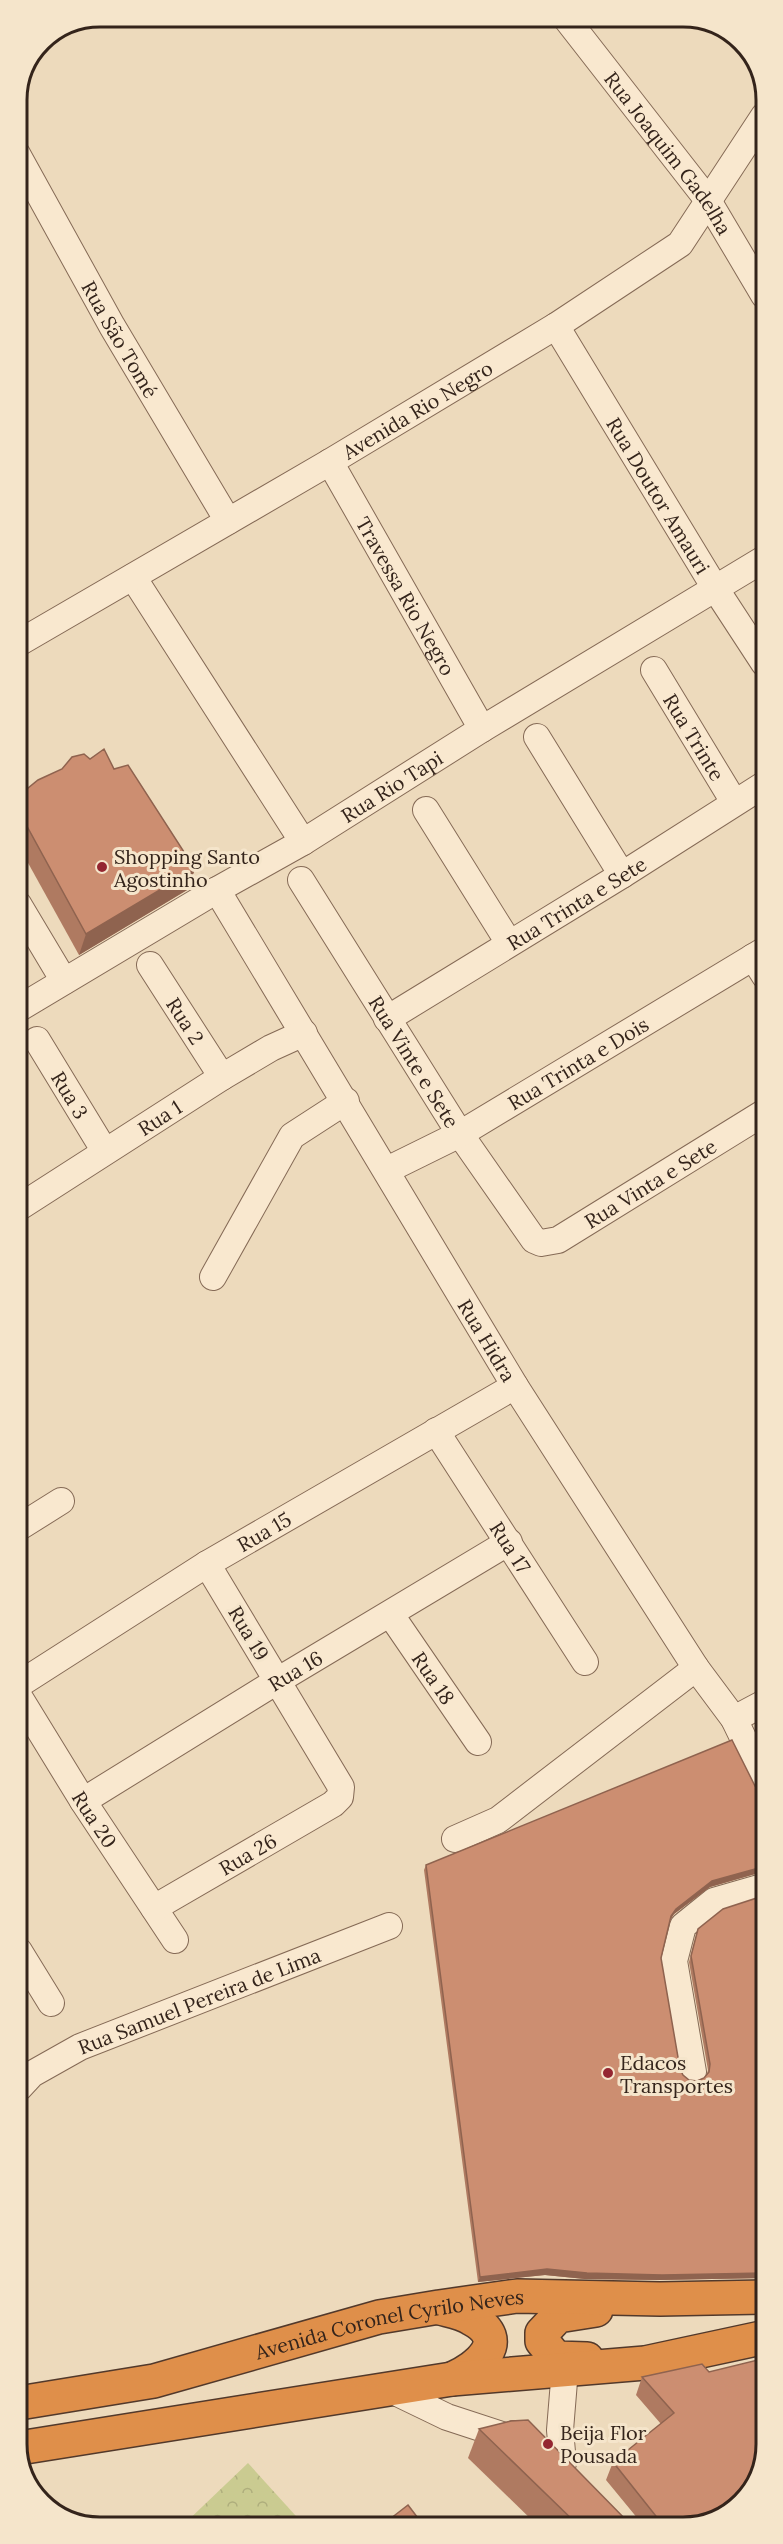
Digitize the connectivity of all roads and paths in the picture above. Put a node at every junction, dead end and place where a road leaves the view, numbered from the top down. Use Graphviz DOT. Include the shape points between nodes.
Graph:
graph roads {
  1 [pos="573,27"];
  2 [pos="756,128"];
  3 [pos="27,172"];
  4 [pos="707,200"];
  5 [pos="756,282"];
  6 [pos="556,326"];
  7 [pos="330,462"];
  8 [pos="228,521"];
  9 [pos="756,564"];
  10 [pos="133,577"];
  11 [pos="715,588"];
  12 [pos="27,638"];
  13 [pos="756,651"];
  14 [pos="654,670"];
  15 [pos="482,729"];
  16 [pos="537,737"];
  17 [pos="756,789"];
  18 [pos="734,802"];
  19 [pos="426,810"];
  20 [pos="303,842"];
  21 [pos="622,875"];
  22 [pos="301,880"];
  23 [pos="217,890"];
  24 [pos="27,919"];
  25 [pos="509,943"];
  26 [pos="756,964"];
  27 [pos="150,965"];
  28 [pos="64,981"];
  29 [pos="27,1004"];
  30 [pos="387,1019"];
  31 [pos="304,1033"];
  32 [pos="37,1040"];
  33 [pos="222,1077"];
  34 [pos="346,1101"];
  35 [pos="756,1125"];
  36 [pos="460,1134"];
  37 [pos="104,1150"];
  38 [pos="387,1170"];
  39 [pos="27,1202"];
  40 [pos="534,1240"];
  41 [pos="213,1277"];
  42 [pos="515,1386"];
  43 [pos="436,1431"];
  44 [pos="61,1501"];
  45 [pos="27,1522"];
  46 [pos="509,1542"];
  47 [pos="207,1564"];
  48 [pos="391,1615"];
  49 [pos="585,1662"];
  50 [pos="696,1668"];
  51 [pos="27,1680"];
  52 [pos="277,1681"];
  53 [pos="756,1707"];
  54 [pos="27,1710"];
  55 [pos="734,1719"];
  56 [pos="478,1742"];
  57 [pos="756,1764"];
  58 [pos="340,1797"];
  59 [pos="83,1801"];
  60 [pos="455,1839"];
  61 [pos="756,1889"];
  62 [pos="154,1908"];
  63 [pos="389,1926"];
  64 [pos="175,1940"];
  65 [pos="27,1964"];
  66 [pos="51,2003"];
  67 [pos="693,2072"];
  68 [pos="27,2079"];
  69 [pos="756,2297"];
  70 [pos="660,2299"];
  71 [pos="439,2307"];
  72 [pos="756,2339"];
  73 [pos="645,2363"];
  74 [pos="565,2369"];
  75 [pos="452,2379"];
  76 [pos="390,2389"];
  77 [pos="27,2402"];
  78 [pos="27,2447"];
  1 -- 4 [label="street, Rua Joaquim Gadelha"];
  2 -- 4 [label="street, Avenida Rio Negro"];
  3 -- 8 [label="street, Rua São Tomé" via="112,326"];
  4 -- 5 [label="street, Rua Joaquim Gadelha"];
  4 -- 6 [label="street, Avenida Rio Negro" via="680,244"];
  6 -- 7 [label="street, Avenida Rio Negro"];
  6 -- 11 [label="street, Rua Doutor Amauri"];
  7 -- 8 [label="street, Avenida Rio Negro"];
  7 -- 15 [label="street, Travessa Rio Negro"];
  8 -- 10 [label="street, Avenida Rio Negro"];
  9 -- 11 [label="street, Rua Rio Tapi"];
  10 -- 12 [label="street, Avenida Rio Negro"];
  10 -- 20 [label="street"];
  11 -- 13 [label="street, Rua Doutor Amauri"];
  11 -- 15 [label="street, Rua Rio Tapi"];
  14 -- 18 [label="street, Rua Trinte"];
  15 -- 20 [label="street, Rua Rio Tapi"];
  16 -- 21 [label="street"];
  17 -- 18 [label="street, Rua Trinta e Sete"];
  18 -- 21 [label="street, Rua Trinta e Sete"];
  19 -- 25 [label="street"];
  20 -- 23 [label="street, Rua Rio Tapi"];
  21 -- 25 [label="street, Rua Trinta e Sete"];
  22 -- 30 [label="street, Rua Vinte e Sete"];
  23 -- 28 [label="street, Rua Rio Tapi"];
  23 -- 31 [label="street, Rua Hidra"];
  24 -- 28 [label="street"];
  25 -- 30 [label="street, Rua Trinta e Sete"];
  26 -- 36 [label="street, Rua Trinta e Dois"];
  27 -- 33 [label="street, Rua 2"];
  28 -- 29 [label="street, Rua Rio Tapi"];
  30 -- 36 [label="street, Rua Vinte e Sete"];
  31 -- 33 [label="street, Rua 1"];
  31 -- 34 [label="street, Rua Hidra"];
  32 -- 37 [label="street, Rua 3"];
  33 -- 37 [label="street, Rua 1"];
  34 -- 38 [label="street, Rua Hidra"];
  34 -- 41 [label="street" via="292,1136"];
  35 -- 40 [label="street, Rua Vinta e Sete" via="558,1240"];
  36 -- 38 [label="street, Rua Trinta e Dois"];
  36 -- 40 [label="street, Rua Vinte e Sete"];
  37 -- 39 [label="street, Rua 1"];
  38 -- 42 [label="street, Rua Hidra"];
  42 -- 43 [label="street, Rua 15"];
  42 -- 50 [label="street, Rua Hidra"];
  43 -- 46 [label="street, Rua 17"];
  43 -- 47 [label="street, Rua 15"];
  44 -- 45 [label="street"];
  46 -- 48 [label="street, Rua 16"];
  46 -- 49 [label="street, Rua 17"];
  47 -- 51 [label="street, Rua 15"];
  47 -- 52 [label="street, Rua 19"];
  48 -- 52 [label="street, Rua 16"];
  48 -- 56 [label="street, Rua 18"];
  50 -- 55 [label="street, Rua Hidra"];
  50 -- 60 [label="street" via="498,1820"];
  52 -- 58 [label="street, Rua 19" via="341,1787"];
  52 -- 59 [label="street, Rua 16"];
  53 -- 55 [label="street"];
  54 -- 59 [label="street, Rua 20"];
  55 -- 57 [label="street, Rua Hidra"];
  58 -- 62 [label="street, Rua 26"];
  59 -- 62 [label="street, Rua 20"];
  61 -- 67 [label="street" via="714,1901 683,1926 674,1961"];
  62 -- 64 [label="street, Rua 20"];
  63 -- 68 [label="street, Rua Samuel Pereira de Lima" via="80,2047"];
  65 -- 66 [label="street"];
  69 -- 70 [label="highway, Avenida Coronel Cyrilo Neves"];
  70 -- 71 [label="highway, Avenida Coronel Cyrilo Neves" via="517,2296"];
  70 -- 73 [label="highway" via="558,2316 542,2333 542,2341 556,2358"];
  71 -- 75 [label="highway" via="474,2320 489,2335 484,2358"];
  71 -- 77 [label="highway, Avenida Coronel Cyrilo Neves" via="379,2317 154,2381"];
  72 -- 73 [label="highway"];
  73 -- 74 [label="highway"];
  74 -- 75 [label="highway"];
  74 -- 76 [label="street" via="560,2430 571,2472 530,2431 508,2437 447,2417"];
  75 -- 76 [label="highway"];
  76 -- 78 [label="highway"];
}
